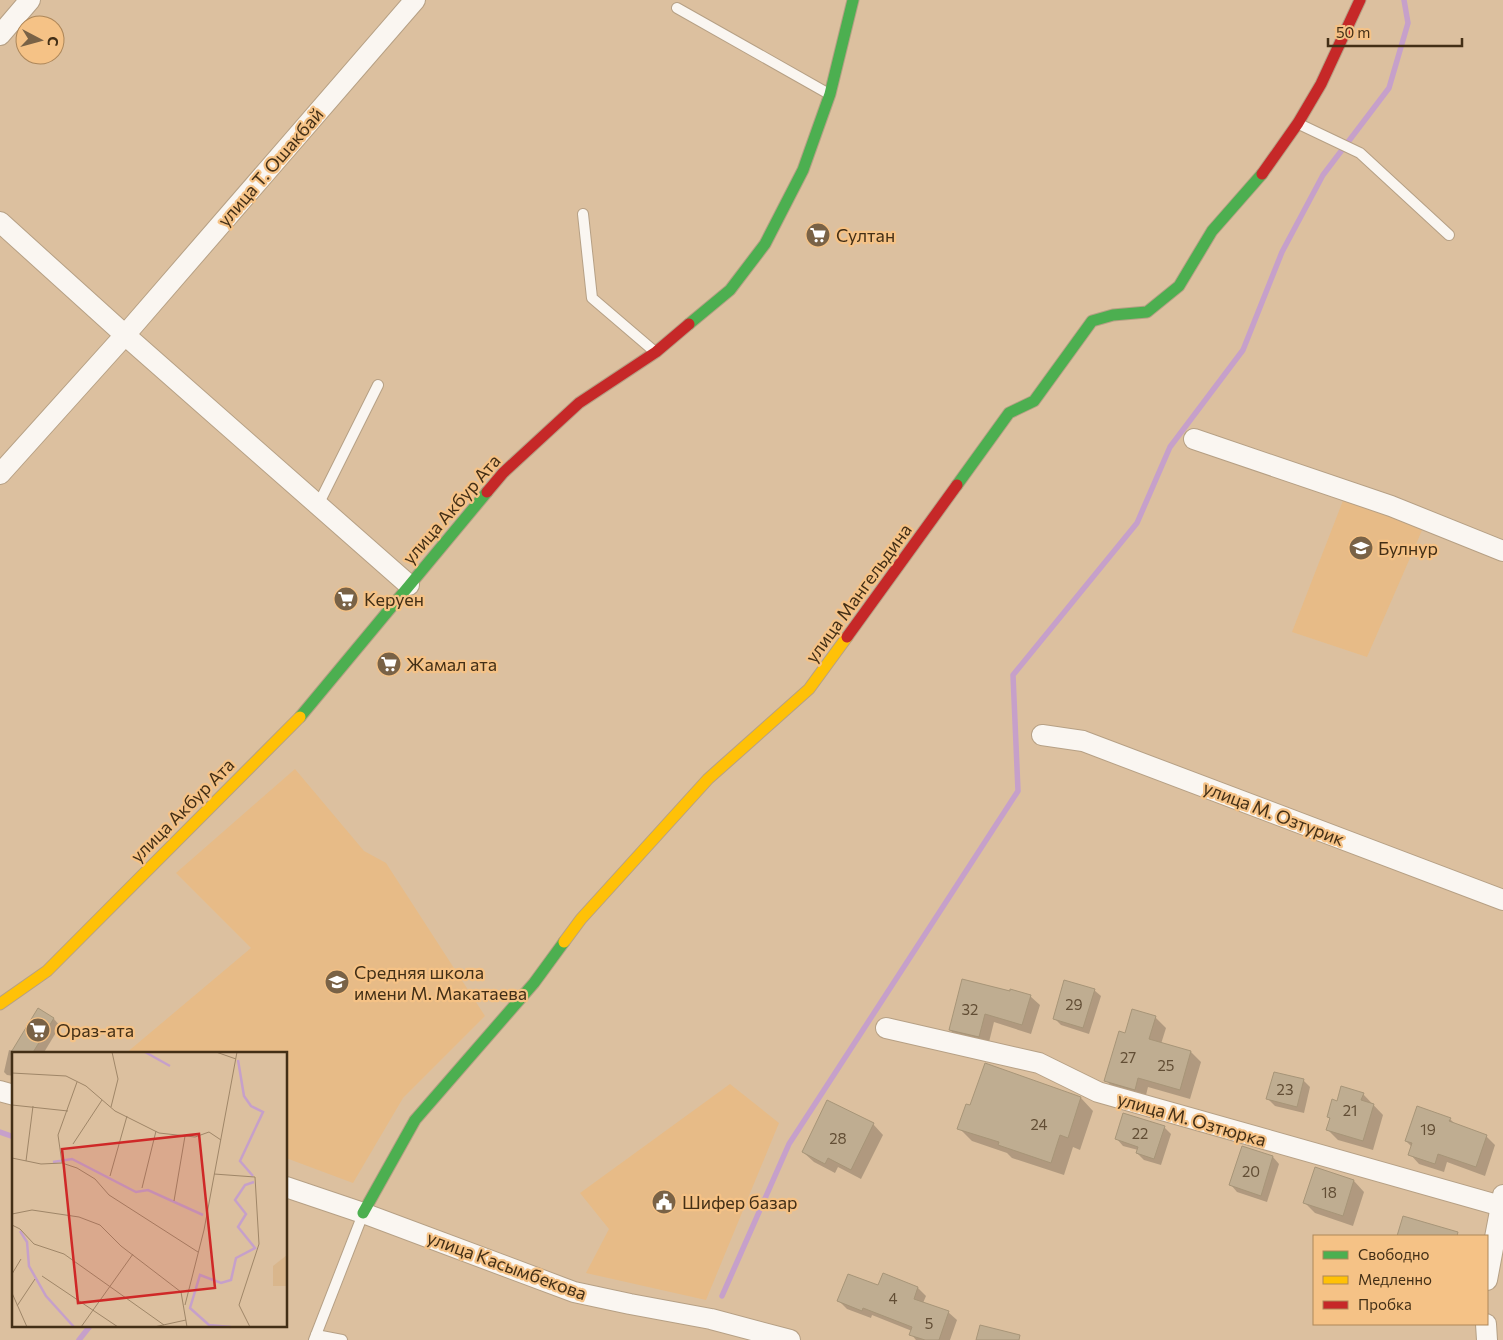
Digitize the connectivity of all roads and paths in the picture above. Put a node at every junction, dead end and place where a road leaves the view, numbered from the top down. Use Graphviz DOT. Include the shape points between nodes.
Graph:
graph roads {
  1 [pos="30,0"];
  2 [pos="415,0"];
  3 [pos="853,0"];
  4 [pos="1360,0"];
  5 [pos="677,8"];
  6 [pos="0,36"];
  7 [pos="830,94"];
  8 [pos="1298,123"];
  9 [pos="583,214"];
  10 [pos="0,222"];
  11 [pos="1449,235"];
  12 [pos="125,335"];
  13 [pos="656,352"];
  14 [pos="378,385"];
  15 [pos="1194,439"];
  16 [pos="0,474"];
  17 [pos="318,505"];
  18 [pos="1503,551"];
  19 [pos="409,585"];
  20 [pos="1042,735"];
  21 [pos="1503,900"];
  22 [pos="0,1004"];
  23 [pos="886,1028"];
  24 [pos="0,1090"];
  25 [pos="12,1094"];
  26 [pos="288,1188"];
  27 [pos="1502,1201"];
  28 [pos="364,1213"];
  29 [pos="1488,1275"];
  30 [pos="1486,1325"];
  31 [pos="750,1335"];
  32 [pos="315,1337"];
  33 [pos="342,1340"];
  34 [pos="790,1340"];
  35 [pos="1487,1340"];
  1 -- 6 [label="street"];
  2 -- 12 [label="street, улица Т. Ошакбай"];
  3 -- 7 [label="street, улица Акбур Ата"];
  4 -- 8 [label="street, улица Мангельдина" via="1321,84"];
  5 -- 7 [label="lane"];
  7 -- 13 [label="street, улица Акбур Ата" via="803,170 765,244 730,290"];
  8 -- 11 [label="lane" via="1360,153"];
  8 -- 28 [label="street, улица Мангельдина" via="1266,170 1212,231 1179,286 1147,312 1092,321 1034,401 1009,413 809,689 694,794 581,919 534,983 415,1120"];
  9 -- 13 [label="lane" via="592,298"];
  10 -- 12 [label="street"];
  12 -- 16 [label="street, улица Т. Ошакбай"];
  12 -- 17 [label="street"];
  13 -- 19 [label="street, улица Акбур Ата" via="579,403 503,473"];
  14 -- 17 [label="lane"];
  15 -- 18 [label="street" via="1392,506"];
  17 -- 19 [label="street"];
  19 -- 22 [label="street, улица Акбур Ата" via="304,713 47,971"];
  20 -- 21 [label="street, улица М. Озтурик" via="1083,741"];
  23 -- 27 [label="street, улица М. Озтюрка" via="1039,1063 1098,1092"];
  24 -- 25 [label="street"];
  26 -- 28 [label="street, улица Касымбекова"];
  27 -- 29 [label="street, улица М. Озтюрка"];
  28 -- 31 [label="street, улица Касымбекова" via="574,1292 712,1319"];
  28 -- 32 [label="lane"];
  30 -- 35 [label="street"];
  31 -- 34 [label="street, улица Касымбекова"];
  32 -- 33 [label="lane"];
}
